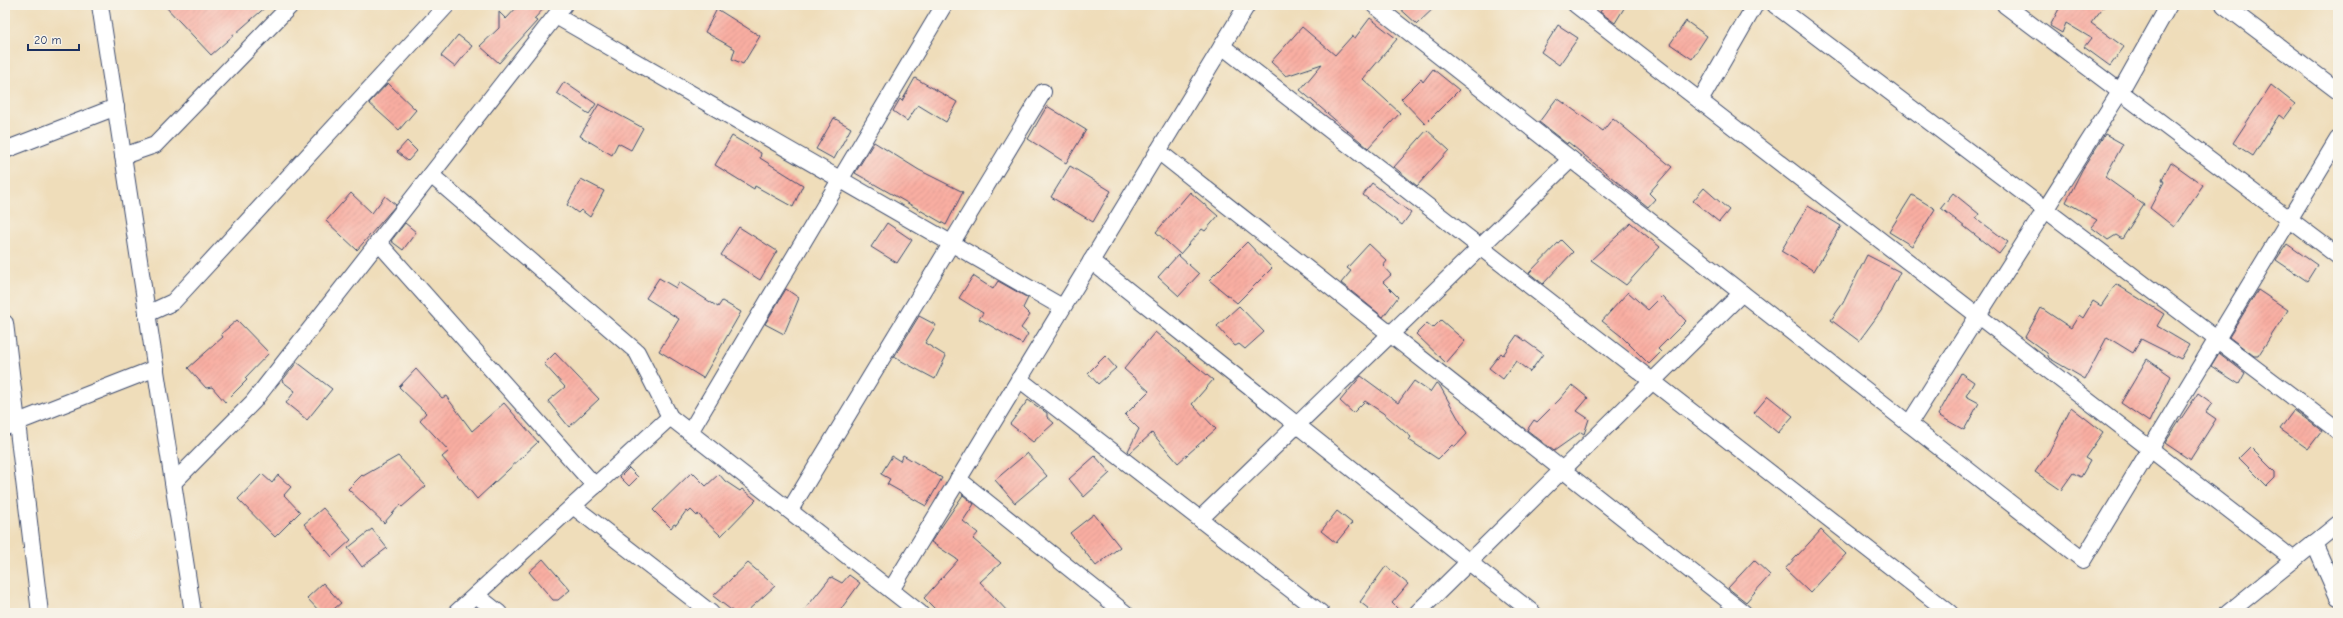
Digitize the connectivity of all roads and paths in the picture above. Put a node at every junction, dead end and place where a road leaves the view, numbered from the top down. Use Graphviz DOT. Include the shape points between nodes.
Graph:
graph roads {
  1 [pos="100,5"];
  2 [pos="291,5"];
  3 [pos="447,5"];
  4 [pos="944,5"];
  5 [pos="1247,5"];
  6 [pos="1374,5"];
  7 [pos="1576,5"];
  8 [pos="1755,5"];
  9 [pos="1775,5"];
  10 [pos="2005,5"];
  11 [pos="2169,5"];
  12 [pos="2224,5"];
  13 [pos="560,10"];
  14 [pos="1222,46"];
  15 [pos="2338,91"];
  16 [pos="1043,92"];
  17 [pos="2120,92"];
  18 [pos="1700,101"];
  19 [pos="116,106"];
  20 [pos="2338,139"];
  21 [pos="5,150"];
  22 [pos="1158,151"];
  23 [pos="123,156"];
  24 [pos="1571,159"];
  25 [pos="431,175"];
  26 [pos="840,179"];
  27 [pos="2045,210"];
  28 [pos="2289,219"];
  29 [pos="378,242"];
  30 [pos="951,243"];
  31 [pos="1480,247"];
  32 [pos="2338,256"];
  33 [pos="1091,261"];
  34 [pos="1742,293"];
  35 [pos="1062,307"];
  36 [pos="147,314"];
  37 [pos="1978,315"];
  38 [pos="5,323"];
  39 [pos="1390,335"];
  40 [pos="2216,339"];
  41 [pos="156,368"];
  42 [pos="1019,379"];
  43 [pos="1652,381"];
  44 [pos="670,417"];
  45 [pos="11,424"];
  46 [pos="1909,424"];
  47 [pos="1297,425"];
  48 [pos="2338,431"];
  49 [pos="690,432"];
  50 [pos="2150,449"];
  51 [pos="1562,470"];
  52 [pos="958,479"];
  53 [pos="173,483"];
  54 [pos="595,486"];
  55 [pos="573,506"];
  56 [pos="790,510"];
  57 [pos="1200,519"];
  58 [pos="2338,524"];
  59 [pos="2314,543"];
  60 [pos="2294,560"];
  61 [pos="1469,562"];
  62 [pos="890,590"];
  63 [pos="476,594"];
  64 [pos="2338,597"];
  65 [pos="40,613"];
  66 [pos="193,613"];
  67 [pos="456,613"];
  68 [pos="499,613"];
  69 [pos="711,613"];
  70 [pos="920,613"];
  71 [pos="1125,613"];
  72 [pos="1321,613"];
  73 [pos="1416,613"];
  74 [pos="1533,613"];
  75 [pos="1744,613"];
  76 [pos="1950,613"];
  77 [pos="2228,613"];
  1 -- 19 [label="street"];
  2 -- 23 [label="street" via="155,145"];
  3 -- 36 [label="street" via="173,302"];
  4 -- 26 [label="street"];
  5 -- 14 [label="street"];
  6 -- 24 [label="street"];
  7 -- 18 [label="street"];
  8 -- 18 [label="street"];
  9 -- 27 [label="street"];
  10 -- 17 [label="street"];
  11 -- 17 [label="street"];
  12 -- 15 [label="street"];
  13 -- 25 [label="street"];
  13 -- 26 [label="street"];
  14 -- 22 [label="street"];
  14 -- 31 [label="street"];
  16 -- 30 [label="street"];
  17 -- 27 [label="street"];
  17 -- 28 [label="street"];
  18 -- 37 [label="street"];
  19 -- 21 [label="street"];
  19 -- 23 [label="street"];
  20 -- 28 [label="street"];
  22 -- 33 [label="street"];
  22 -- 39 [label="street"];
  23 -- 36 [label="street"];
  24 -- 31 [label="street"];
  24 -- 34 [label="street"];
  25 -- 29 [label="street"];
  25 -- 44 [label="street" via="637,352"];
  26 -- 30 [label="street"];
  26 -- 49 [label="street"];
  27 -- 37 [label="street"];
  27 -- 40 [label="street"];
  28 -- 32 [label="street"];
  28 -- 40 [label="street"];
  29 -- 53 [label="street" via="253,402"];
  29 -- 54 [label="street"];
  30 -- 35 [label="street"];
  30 -- 56 [label="street"];
  31 -- 39 [label="street"];
  31 -- 43 [label="street"];
  33 -- 35 [label="street"];
  33 -- 47 [label="street"];
  34 -- 43 [label="street"];
  34 -- 46 [label="street"];
  35 -- 42 [label="street"];
  36 -- 41 [label="street"];
  37 -- 46 [label="street"];
  37 -- 50 [label="street"];
  38 -- 45 [label="street"];
  39 -- 47 [label="street"];
  39 -- 51 [label="street"];
  40 -- 48 [label="street"];
  40 -- 50 [label="street"];
  41 -- 45 [label="street"];
  41 -- 53 [label="street"];
  42 -- 52 [label="street"];
  42 -- 57 [label="street"];
  43 -- 51 [label="street"];
  43 -- 76 [label="street"];
  44 -- 49 [label="street"];
  44 -- 54 [label="street"];
  45 -- 65 [label="street"];
  46 -- 50 [label="street" via="2083,560"];
  47 -- 57 [label="street"];
  47 -- 61 [label="street"];
  49 -- 56 [label="street"];
  50 -- 60 [label="street"];
  51 -- 61 [label="street"];
  51 -- 75 [label="street"];
  52 -- 62 [label="street"];
  52 -- 71 [label="street"];
  53 -- 66 [label="street"];
  54 -- 55 [label="street"];
  55 -- 63 [label="street"];
  55 -- 69 [label="street"];
  56 -- 62 [label="street"];
  57 -- 72 [label="street"];
  58 -- 59 [label="street"];
  59 -- 60 [label="street"];
  59 -- 64 [label="street"];
  60 -- 77 [label="street"];
  61 -- 73 [label="street"];
  61 -- 74 [label="street"];
  62 -- 70 [label="street"];
  63 -- 67 [label="street"];
  63 -- 68 [label="street"];
}
